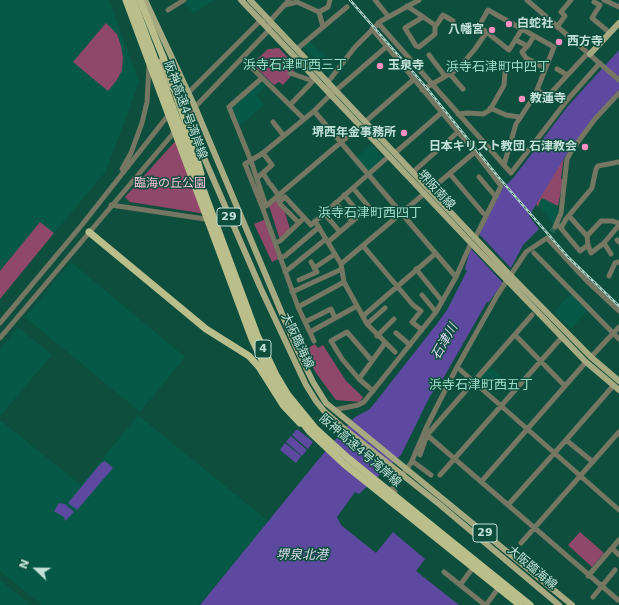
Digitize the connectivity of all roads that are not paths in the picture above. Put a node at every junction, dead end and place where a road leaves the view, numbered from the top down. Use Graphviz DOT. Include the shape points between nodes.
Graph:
graph roads {
  1 [pos="127,0"];
  2 [pos="133,0"];
  3 [pos="140,0"];
  4 [pos="145,0"];
  5 [pos="184,0"];
  6 [pos="241,0"];
  7 [pos="250,0"];
  8 [pos="330,0"];
  9 [pos="375,0"];
  10 [pos="419,0"];
  11 [pos="528,0"];
  12 [pos="571,0"];
  13 [pos="604,0"];
  14 [pos="593,1"];
  15 [pos="287,2"];
  16 [pos="407,6"];
  17 [pos="347,7"];
  18 [pos="619,7"];
  19 [pos="168,10"];
  20 [pos="319,12"];
  21 [pos="388,16"];
  22 [pos="423,17"];
  23 [pos="260,21"];
  24 [pos="270,21"];
  25 [pos="453,21"];
  26 [pos="378,23"];
  27 [pos="619,23"];
  28 [pos="435,25"];
  29 [pos="323,27"];
  30 [pos="557,27"];
  31 [pos="372,29"];
  32 [pos="269,30"];
  33 [pos="522,30"];
  34 [pos="486,33"];
  35 [pos="610,33"];
  36 [pos="534,36"];
  37 [pos="148,39"];
  38 [pos="516,40"];
  39 [pos="527,46"];
  40 [pos="386,47"];
  41 [pos="297,49"];
  42 [pos="589,54"];
  43 [pos="428,55"];
  44 [pos="242,58"];
  45 [pos="601,64"];
  46 [pos="545,68"];
  47 [pos="557,69"];
  48 [pos="290,73"];
  49 [pos="505,73"];
  50 [pos="447,75"];
  51 [pos="567,75"];
  52 [pos="262,78"];
  53 [pos="314,80"];
  54 [pos="414,80"];
  55 [pos="619,80"];
  56 [pos="328,82"];
  57 [pos="431,83"];
  58 [pos="463,89"];
  59 [pos="422,90"];
  60 [pos="537,90"];
  61 [pos="336,91"];
  62 [pos="188,92"];
  63 [pos="619,93"];
  64 [pos="330,95"];
  65 [pos="178,103"];
  66 [pos="290,105"];
  67 [pos="194,107"];
  68 [pos="490,108"];
  69 [pos="314,111"];
  70 [pos="442,113"];
  71 [pos="458,114"];
  72 [pos="187,117"];
  73 [pos="519,117"];
  74 [pos="304,119"];
  75 [pos="273,122"];
  76 [pos="362,124"];
  77 [pos="458,132"];
  78 [pos="284,136"];
  79 [pos="340,142"];
  80 [pos="475,152"];
  81 [pos="263,153"];
  82 [pos="392,155"];
  83 [pos="251,161"];
  84 [pos="619,162"];
  85 [pos="504,165"];
  86 [pos="413,172"];
  87 [pos="263,173"];
  88 [pos="450,174"];
  89 [pos="368,175"];
  90 [pos="479,177"];
  91 [pos="257,178"];
  92 [pos="353,188"];
  93 [pos="428,192"];
  94 [pos="106,194"];
  95 [pos="344,196"];
  96 [pos="496,197"];
  97 [pos="279,198"];
  98 [pos="336,203"];
  99 [pos="111,205"];
  100 [pos="324,213"];
  101 [pos="483,213"];
  102 [pos="360,214"];
  103 [pos="402,214"];
  104 [pos="569,216"];
  105 [pos="304,218"];
  106 [pos="315,221"];
  107 [pos="352,221"];
  108 [pos="232,223"];
  109 [pos="299,223"];
  110 [pos="81,226"];
  111 [pos="558,226"];
  112 [pos="319,227"];
  113 [pos="618,227"];
  114 [pos="88,232"];
  115 [pos="340,232"];
  116 [pos="587,236"];
  117 [pos="476,238"];
  118 [pos="327,240"];
  119 [pos="604,243"];
  120 [pos="275,244"];
  121 [pos="472,244"];
  122 [pos="588,245"];
  123 [pos="364,247"];
  124 [pos="534,253"];
  125 [pos="335,254"];
  126 [pos="435,254"];
  127 [pos="611,254"];
  128 [pos="280,258"];
  129 [pos="619,262"];
  130 [pos="342,267"];
  131 [pos="416,269"];
  132 [pos="284,272"];
  133 [pos="234,274"];
  134 [pos="610,276"];
  135 [pos="456,277"];
  136 [pos="509,277"];
  137 [pos="299,280"];
  138 [pos="344,282"];
  139 [pos="397,285"];
  140 [pos="292,292"];
  141 [pos="422,295"];
  142 [pos="442,301"];
  143 [pos="357,306"];
  144 [pos="298,307"];
  145 [pos="385,308"];
  146 [pos="619,311"];
  147 [pos="436,312"];
  148 [pos="363,316"];
  149 [pos="532,316"];
  150 [pos="335,318"];
  151 [pos="394,319"];
  152 [pos="305,322"];
  153 [pos="0,323"];
  154 [pos="367,324"];
  155 [pos="619,327"];
  156 [pos="422,330"];
  157 [pos="310,332"];
  158 [pos="396,333"];
  159 [pos="613,334"];
  160 [pos="377,336"];
  161 [pos="516,336"];
  162 [pos="562,337"];
  163 [pos="0,338"];
  164 [pos="619,339"];
  165 [pos="314,341"];
  166 [pos="385,343"];
  167 [pos="410,344"];
  168 [pos="395,352"];
  169 [pos="588,359"];
  170 [pos="372,361"];
  171 [pos="540,361"];
  172 [pos="457,368"];
  173 [pos="359,379"];
  174 [pos="619,381"];
  175 [pos="474,382"];
  176 [pos="565,386"];
  177 [pos="613,386"];
  178 [pos="619,390"];
  179 [pos="373,391"];
  180 [pos="501,406"];
  181 [pos="334,410"];
  182 [pos="528,429"];
  183 [pos="619,432"];
  184 [pos="427,435"];
  185 [pos="566,440"];
  186 [pos="325,447"];
  187 [pos="554,452"];
  188 [pos="420,455"];
  189 [pos="455,458"];
  190 [pos="412,460"];
  191 [pos="593,462"];
  192 [pos="408,468"];
  193 [pos="402,475"];
  194 [pos="431,475"];
  195 [pos="440,475"];
  196 [pos="581,476"];
  197 [pos="482,482"];
  198 [pos="508,505"];
  199 [pos="619,510"];
  200 [pos="535,528"];
  201 [pos="619,540"];
  202 [pos="521,543"];
  203 [pos="612,548"];
  204 [pos="619,555"];
  205 [pos="479,560"];
  206 [pos="615,570"];
  207 [pos="444,572"];
  208 [pos="588,576"];
  209 [pos="460,585"];
  210 [pos="602,587"];
  211 [pos="593,597"];
  212 [pos="618,600"];
  213 [pos="486,605"];
  214 [pos="520,605"];
  215 [pos="530,605"];
  216 [pos="559,605"];
  217 [pos="572,605"];
  1 -- 37 [label="main road, 大阪臨海線 / 29"];
  1 -- 186 [label="highway, 阪神高速4号湾岸線 / 4, bridge" via="252,339 284,399"];
  2 -- 133 [label="highway, 阪神高速4号湾岸線 / 4, bridge"];
  3 -- 133 [label="highway, bridge" via="164,57"];
  4 -- 62 [label="main road, 大阪臨海線 / 29"];
  5 -- 19 [label="street"];
  6 -- 23 [label="main road, 堺阪南線"];
  7 -- 24 [label="main road, 堺阪南線"];
  8 -- 20 [label="street" via="328,6"];
  9 -- 21 [label="street"];
  10 -- 16 [label="street"];
  11 -- 30 [label="street"];
  12 -- 30 [label="street" via="561,12 565,16"];
  13 -- 18 [label="street"];
  14 -- 35 [label="street" via="600,5 592,18"];
  15 -- 20 [label="street" via="297,2"];
  15 -- 24 [label="street"];
  16 -- 21 [label="street"];
  16 -- 22 [label="street"];
  17 -- 29 [label="street"];
  20 -- 29 [label="street"];
  21 -- 26 [label="street"];
  22 -- 28 [label="street"];
  22 -- 28 [label="street" via="405,28 416,46 419,47 435,34"];
  23 -- 24 [label="street"];
  23 -- 32 [label="main road, 堺阪南線"];
  23 -- 62 [label="street"];
  24 -- 32 [label="street"];
  24 -- 41 [label="main road, 堺阪南線"];
  25 -- 28 [label="street" via="443,15"];
  26 -- 31 [label="street"];
  26 -- 57 [label="street"];
  27 -- 35 [label="main road"];
  29 -- 41 [label="street"];
  30 -- 42 [label="street"];
  31 -- 40 [label="street"];
  31 -- 56 [label="street"];
  32 -- 44 [label="street"];
  32 -- 53 [label="main road, 堺阪南線"];
  33 -- 34 [label="street" via="488,10 479,26"];
  33 -- 36 [label="street"];
  33 -- 38 [label="street"];
  34 -- 38 [label="street" via="509,50"];
  34 -- 50 [label="street" via="458,69"];
  35 -- 42 [label="main road"];
  36 -- 39 [label="street"];
  36 -- 46 [label="street" via="554,47"];
  37 -- 65 [label="main road, 大阪臨海線 / 29"];
  37 -- 94 [label="street" via="148,90 142,123 127,161"];
  38 -- 39 [label="street"];
  39 -- 46 [label="street" via="522,52 526,58"];
  40 -- 54 [label="street"];
  40 -- 61 [label="street"];
  41 -- 56 [label="main road, 堺阪南線"];
  42 -- 45 [label="street"];
  42 -- 51 [label="street"];
  43 -- 50 [label="street"];
  44 -- 52 [label="street"];
  44 -- 67 [label="street"];
  45 -- 55 [label="street"];
  45 -- 85 [label="street" via="568,99 511,174"];
  46 -- 60 [label="street"];
  47 -- 51 [label="street"];
  48 -- 53 [label="street"];
  49 -- 68 [label="street" via="504,85"];
  50 -- 57 [label="street"];
  50 -- 58 [label="street"];
  51 -- 60 [label="street" via="548,96"];
  52 -- 66 [label="street"];
  52 -- 83 [label="street" via="229,107"];
  53 -- 64 [label="main road, 堺阪南線"];
  53 -- 66 [label="street"];
  54 -- 59 [label="street"];
  54 -- 76 [label="street"];
  56 -- 61 [label="main road, 堺阪南線"];
  56 -- 64 [label="street"];
  57 -- 59 [label="street"];
  57 -- 71 [label="street"];
  59 -- 70 [label="street"];
  60 -- 73 [label="street"];
  61 -- 64 [label="street"];
  61 -- 76 [label="main road, 堺阪南線"];
  62 -- 65 [label="street"];
  62 -- 67 [label="main road, 大阪臨海線 / 29"];
  63 -- 111 [label="street" via="595,119 567,159"];
  64 -- 69 [label="street"];
  64 -- 76 [label="main road, 堺阪南線"];
  65 -- 72 [label="main road, 大阪臨海線 / 29"];
  65 -- 94 [label="street"];
  66 -- 74 [label="street"];
  67 -- 72 [label="street"];
  67 -- 181 [label="main road, 大阪臨海線 / 29" via="296,347 313,382 326,403"];
  68 -- 71 [label="street" via="483,114"];
  68 -- 73 [label="street"];
  69 -- 74 [label="street"];
  69 -- 79 [label="street"];
  70 -- 77 [label="street"];
  70 -- 82 [label="street"];
  71 -- 85 [label="street"];
  72 -- 99 [label="street"];
  72 -- 108 [label="main road, 大阪臨海線 / 29"];
  73 -- 85 [label="street"];
  74 -- 78 [label="street"];
  75 -- 78 [label="street"];
  76 -- 79 [label="street"];
  76 -- 82 [label="main road, 堺阪南線"];
  77 -- 80 [label="street"];
  77 -- 86 [label="street"];
  78 -- 81 [label="street"];
  79 -- 89 [label="street"];
  79 -- 97 [label="street"];
  80 -- 88 [label="street"];
  80 -- 96 [label="street" via="501,186"];
  81 -- 83 [label="street"];
  81 -- 87 [label="street" via="272,165"];
  82 -- 86 [label="main road, 堺阪南線"];
  82 -- 89 [label="street"];
  82 -- 93 [label="main road, 堺阪南線"];
  83 -- 91 [label="street"];
  83 -- 120 [label="street" via="245,164"];
  84 -- 104 [label="street" via="598,166 592,188"];
  86 -- 93 [label="main road, 堺阪南線"];
  87 -- 91 [label="street"];
  87 -- 97 [label="street"];
  88 -- 93 [label="street"];
  88 -- 101 [label="street"];
  89 -- 92 [label="street"];
  89 -- 103 [label="street"];
  90 -- 96 [label="street"];
  91 -- 97 [label="street" via="266,206"];
  92 -- 95 [label="street"];
  92 -- 102 [label="street" via="368,207"];
  93 -- 103 [label="street"];
  93 -- 117 [label="main road, 堺阪南線"];
  93 -- 121 [label="main road, 堺阪南線"];
  94 -- 110 [label="street"];
  95 -- 98 [label="street"];
  95 -- 102 [label="street"];
  96 -- 117 [label="street"];
  97 -- 105 [label="street" via="285,197"];
  97 -- 109 [label="street"];
  98 -- 100 [label="street"];
  98 -- 107 [label="street"];
  99 -- 108 [label="street"];
  99 -- 114 [label="street"];
  100 -- 106 [label="street"];
  100 -- 115 [label="street"];
  102 -- 107 [label="street"];
  103 -- 123 [label="street"];
  103 -- 126 [label="street"];
  104 -- 111 [label="street"];
  104 -- 116 [label="street"];
  105 -- 106 [label="street" via="311,226"];
  105 -- 109 [label="street"];
  106 -- 112 [label="street"];
  107 -- 115 [label="street"];
  108 -- 193 [label="main road, 大阪臨海線 / 29" via="306,385 324,411"];
  109 -- 120 [label="street"];
  110 -- 114 [label="street"];
  110 -- 153 [label="street"];
  111 -- 122 [label="street" via="580,251"];
  112 -- 118 [label="street"];
  112 -- 128 [label="street"];
  113 -- 116 [label="street" via="612,220 602,222"];
  113 -- 119 [label="street"];
  114 -- 163 [label="street"];
  114 -- 186 [label="highway, bridge" via="206,329 249,356 291,414"];
  115 -- 118 [label="street"];
  116 -- 122 [label="street"];
  117 -- 136 [label="main road, 堺阪南線"];
  118 -- 125 [label="street"];
  118 -- 132 [label="street"];
  119 -- 122 [label="street" via="591,253"];
  119 -- 127 [label="street"];
  120 -- 128 [label="street"];
  121 -- 135 [label="street"];
  121 -- 136 [label="main road, 堺阪南線"];
  123 -- 130 [label="street"];
  123 -- 139 [label="street"];
  124 -- 159 [label="street"];
  125 -- 130 [label="street"];
  125 -- 137 [label="street" via="313,265 317,272"];
  126 -- 131 [label="street"];
  126 -- 135 [label="street"];
  128 -- 132 [label="street"];
  129 -- 134 [label="street" via="615,263"];
  130 -- 138 [label="street"];
  130 -- 140 [label="street"];
  131 -- 139 [label="street"];
  131 -- 142 [label="street"];
  132 -- 140 [label="street"];
  133 -- 215 [label="highway, 阪神高速4号湾岸線 / 4, bridge" via="257,336 276,375 288,395 315,428 348,458"];
  135 -- 142 [label="street"];
  136 -- 146 [label="street" via="526,252 547,238"];
  136 -- 162 [label="main road, 堺阪南線"];
  136 -- 169 [label="main road, 堺阪南線"];
  136 -- 172 [label="street"];
  138 -- 143 [label="street"];
  138 -- 144 [label="street"];
  139 -- 148 [label="street"];
  139 -- 156 [label="street" via="421,311 412,322"];
  140 -- 144 [label="street"];
  141 -- 147 [label="street"];
  142 -- 147 [label="street"];
  143 -- 148 [label="street"];
  143 -- 150 [label="street"];
  144 -- 152 [label="street"];
  145 -- 154 [label="street"];
  147 -- 156 [label="street"];
  148 -- 154 [label="street"];
  149 -- 161 [label="street"];
  150 -- 152 [label="street" via="331,309"];
  150 -- 157 [label="street"];
  151 -- 160 [label="street"];
  152 -- 157 [label="street"];
  154 -- 160 [label="street"];
  155 -- 159 [label="street"];
  156 -- 167 [label="street"];
  157 -- 165 [label="street"];
  158 -- 167 [label="street"];
  159 -- 164 [label="street"];
  159 -- 169 [label="street"];
  160 -- 166 [label="street"];
  161 -- 171 [label="street"];
  161 -- 175 [label="street"];
  162 -- 169 [label="main road, 堺阪南線"];
  162 -- 171 [label="street"];
  166 -- 168 [label="street"];
  166 -- 170 [label="street"];
  167 -- 179 [label="street"];
  169 -- 174 [label="main road, 堺阪南線"];
  169 -- 176 [label="street"];
  169 -- 177 [label="main road, 堺阪南線"];
  170 -- 173 [label="street"];
  170 -- 173 [label="street" via="347,332 331,341"];
  171 -- 176 [label="street"];
  171 -- 180 [label="street"];
  172 -- 175 [label="street"];
  172 -- 190 [label="street"];
  173 -- 179 [label="street"];
  175 -- 180 [label="street"];
  175 -- 184 [label="street"];
  176 -- 182 [label="street"];
  177 -- 178 [label="main road, 堺阪南線"];
  177 -- 185 [label="street"];
  179 -- 181 [label="street" via="358,405"];
  180 -- 182 [label="street"];
  180 -- 189 [label="street"];
  181 -- 192 [label="main road, 大阪臨海線 / 29"];
  182 -- 187 [label="street"];
  182 -- 197 [label="street"];
  183 -- 191 [label="street"];
  184 -- 188 [label="street"];
  184 -- 189 [label="street"];
  185 -- 187 [label="street"];
  185 -- 191 [label="street"];
  186 -- 214 [label="highway, 阪神高速4号湾岸線 / 4, bridge"];
  187 -- 196 [label="street"];
  187 -- 198 [label="street"];
  189 -- 195 [label="street"];
  189 -- 197 [label="street"];
  190 -- 192 [label="street"];
  190 -- 194 [label="street"];
  191 -- 196 [label="street"];
  192 -- 193 [label="street"];
  192 -- 217 [label="main road, 大阪臨海線 / 29"];
  193 -- 205 [label="street" via="392,489"];
  193 -- 216 [label="main road, 大阪臨海線 / 29"];
  196 -- 199 [label="street"];
  196 -- 200 [label="street"];
  197 -- 198 [label="street"];
  198 -- 200 [label="street"];
  200 -- 202 [label="street"];
  200 -- 208 [label="street"];
  201 -- 203 [label="street"];
  203 -- 204 [label="street"];
  203 -- 208 [label="street"];
  205 -- 209 [label="street"];
  205 -- 213 [label="street" via="504,580"];
  206 -- 210 [label="street"];
  207 -- 209 [label="street"];
  208 -- 210 [label="street"];
  209 -- 213 [label="street"];
  210 -- 211 [label="street"];
  210 -- 212 [label="street"];
}
